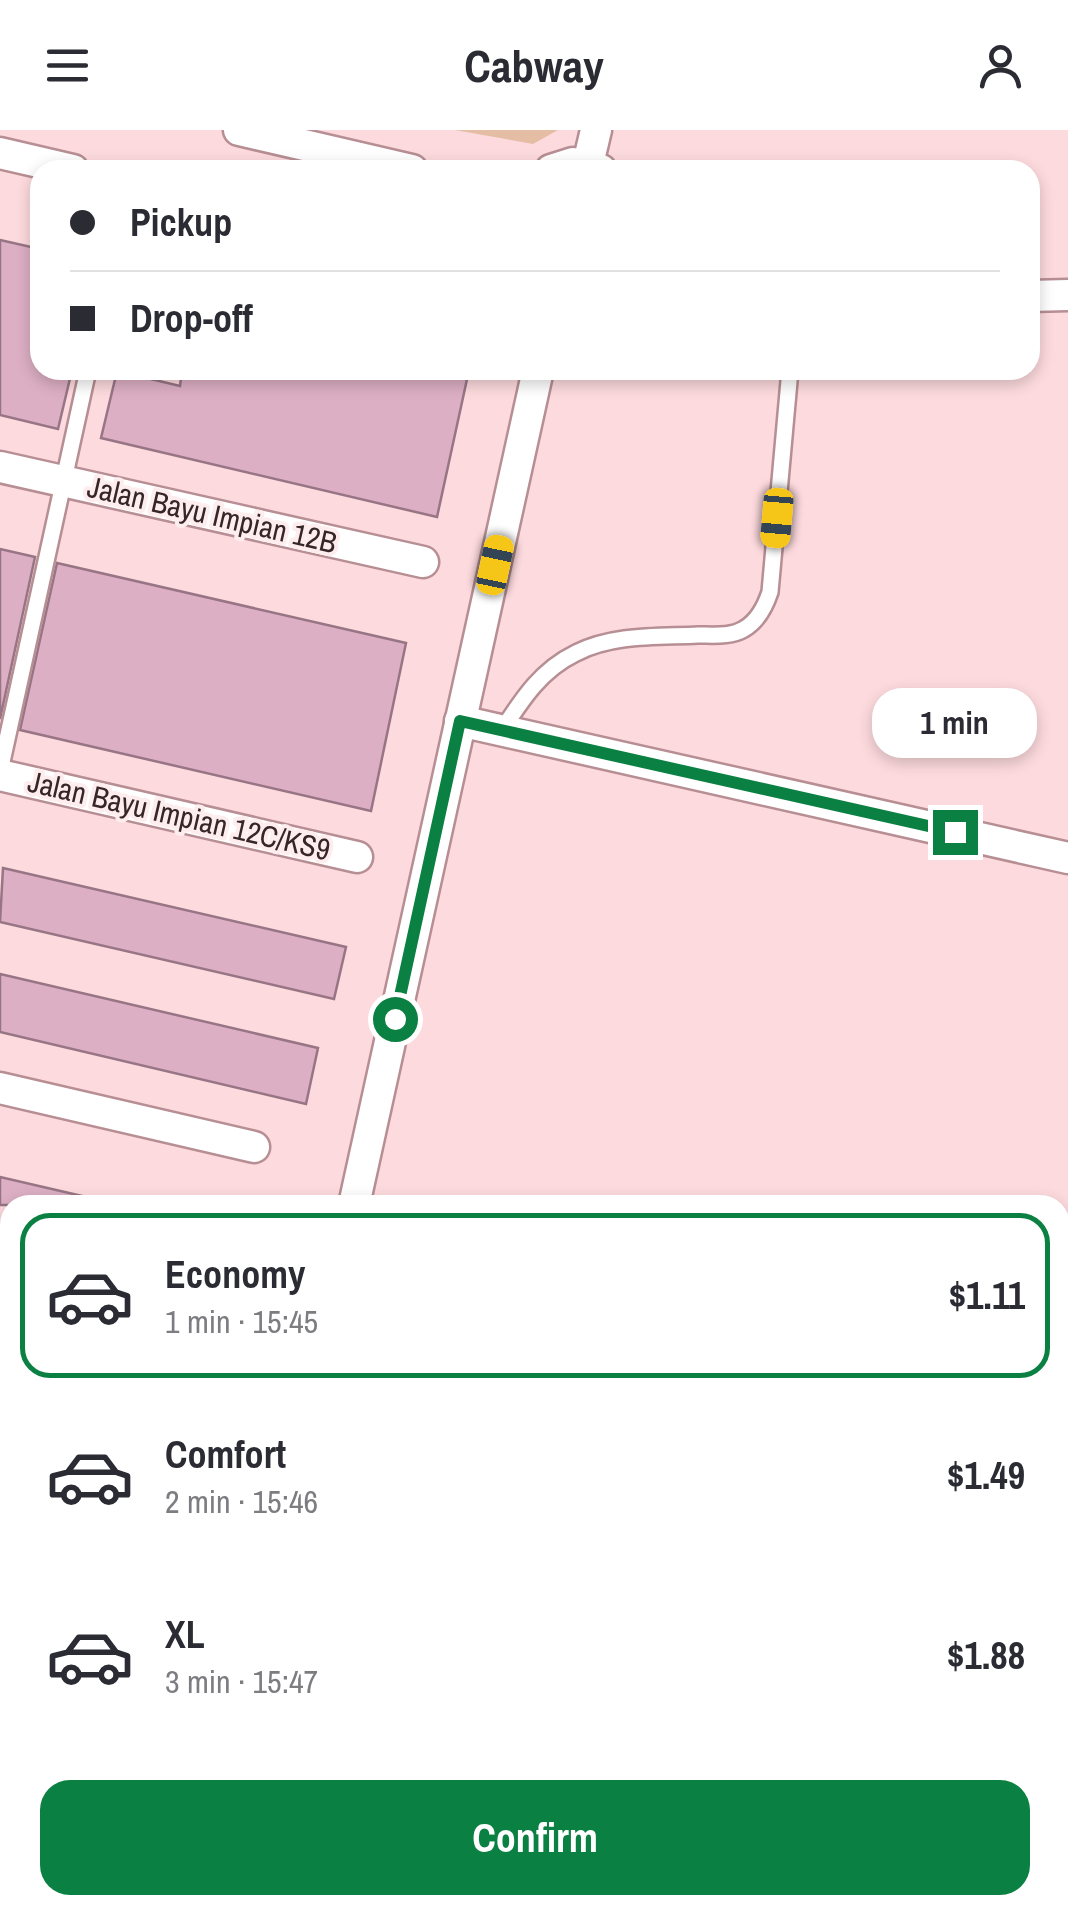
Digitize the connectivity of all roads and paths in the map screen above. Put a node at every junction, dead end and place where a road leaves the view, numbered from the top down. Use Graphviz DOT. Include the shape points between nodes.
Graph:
graph roads {
  1 [pos="239,130"];
  2 [pos="596,130"];
  3 [pos="366,144"];
  4 [pos="0,153"];
  5 [pos="30,160"];
  6 [pos="394,160"];
  7 [pos="594,160"];
  8 [pos="1068,295"];
  9 [pos="1040,296"];
  10 [pos="86,380"];
  11 [pos="536,380"];
  12 [pos="789,380"];
  13 [pos="0,467"];
  14 [pos="64,482"];
  15 [pos="423,562"];
  16 [pos="460,721"];
  17 [pos="502,730"];
  18 [pos="0,773"];
  19 [pos="357,857"];
  20 [pos="1068,858"];
  21 [pos="0,1088"];
  22 [pos="254,1147"];
  23 [pos="356,1195"];
  1 -- 3 [label="street"];
  2 -- 7 [label="street"];
  3 -- 6 [label="street"];
  4 -- 5 [label="street"];
  8 -- 9 [label="street"];
  10 -- 14 [label="lane"];
  11 -- 16 [label="street"];
  12 -- 17 [label="lane" via="770,592 756,619 726,634 634,638 579,651 530,688"];
  13 -- 14 [label="street, Jalan Bayu Impian 12B"];
  14 -- 15 [label="street, Jalan Bayu Impian 12B"];
  14 -- 18 [label="lane"];
  16 -- 17 [label="street"];
  16 -- 23 [label="street"];
  17 -- 20 [label="street"];
  18 -- 19 [label="street, Jalan Bayu Impian 12C/KS9"];
  21 -- 22 [label="street"];
}
